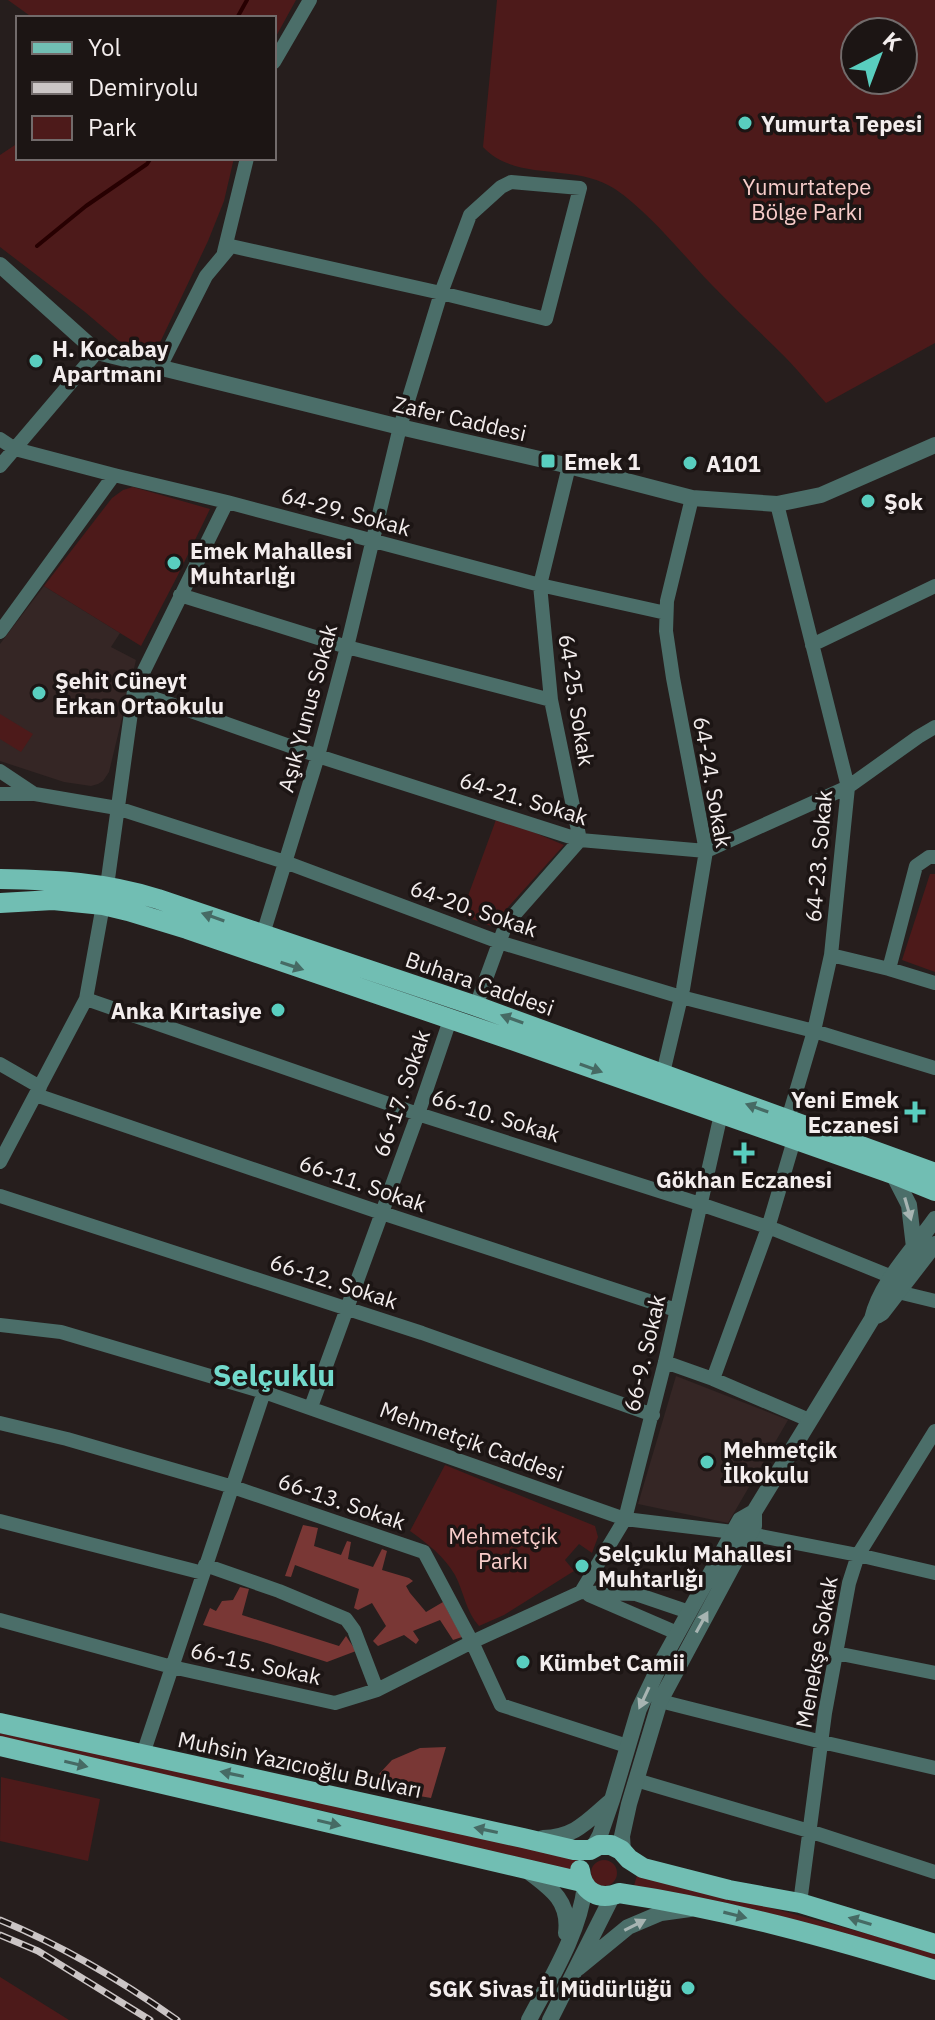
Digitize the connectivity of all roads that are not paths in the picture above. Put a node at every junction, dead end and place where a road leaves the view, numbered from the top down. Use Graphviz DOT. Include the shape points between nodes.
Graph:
graph roads {
  1 [pos="310,0"];
  2 [pos="276,59"];
  3 [pos="247,160"];
  4 [pos="227,249"];
  5 [pos="0,265"];
  6 [pos="441,293"];
  7 [pos="97,352"];
  8 [pos="160,367"];
  9 [pos="400,427"];
  10 [pos="0,439"];
  11 [pos="935,445"];
  12 [pos="15,449"];
  13 [pos="0,466"];
  14 [pos="569,466"];
  15 [pos="114,475"];
  16 [pos="692,498"];
  17 [pos="227,502"];
  18 [pos="777,504"];
  19 [pos="371,541"];
  20 [pos="540,585"];
  21 [pos="935,586"];
  22 [pos="180,595"];
  23 [pos="666,613"];
  24 [pos="0,632"];
  25 [pos="812,645"];
  26 [pos="347,647"];
  27 [pos="134,691"];
  28 [pos="551,700"];
  29 [pos="934,729"];
  30 [pos="318,756"];
  31 [pos="0,771"];
  32 [pos="848,787"];
  33 [pos="0,794"];
  34 [pos="35,794"];
  35 [pos="117,808"];
  36 [pos="580,840"];
  37 [pos="706,851"];
  38 [pos="935,857"];
  39 [pos="285,862"];
  40 [pos="0,879"];
  41 [pos="105,895"];
  42 [pos="0,903"];
  43 [pos="263,934"];
  44 [pos="499,942"];
  45 [pos="831,955"];
  46 [pos="889,969"];
  47 [pos="935,983"];
  48 [pos="681,997"];
  49 [pos="86,999"];
  50 [pos="476,1006"];
  51 [pos="450,1020"];
  52 [pos="814,1031"];
  53 [pos="0,1064"];
  54 [pos="935,1068"];
  55 [pos="663,1073"];
  56 [pos="38,1091"];
  57 [pos="418,1114"];
  58 [pos="721,1114"];
  59 [pos="788,1119"];
  60 [pos="794,1140"];
  61 [pos="0,1162"];
  62 [pos="935,1173"];
  63 [pos="893,1174"];
  64 [pos="935,1191"];
  65 [pos="0,1196"];
  66 [pos="700,1204"];
  67 [pos="382,1213"];
  68 [pos="935,1219"];
  69 [pos="768,1228"];
  70 [pos="935,1244"];
  71 [pos="914,1247"];
  72 [pos="892,1286"];
  73 [pos="935,1301"];
  74 [pos="347,1308"];
  75 [pos="676,1310"];
  76 [pos="0,1325"];
  77 [pos="665,1362"];
  78 [pos="713,1379"];
  79 [pos="264,1392"];
  80 [pos="311,1407"];
  81 [pos="653,1415"];
  82 [pos="809,1420"];
  83 [pos="0,1423"];
  84 [pos="935,1431"];
  85 [pos="233,1487"];
  86 [pos="625,1519"];
  87 [pos="0,1521"];
  88 [pos="742,1533"];
  89 [pos="858,1555"];
  90 [pos="204,1569"];
  91 [pos="935,1573"];
  92 [pos="581,1592"];
  93 [pos="689,1612"];
  94 [pos="0,1620"];
  95 [pos="677,1633"];
  96 [pos="472,1642"];
  97 [pos="836,1653"];
  98 [pos="172,1667"];
  99 [pos="935,1673"];
  100 [pos="377,1690"];
  101 [pos="660,1701"];
  102 [pos="0,1723"];
  103 [pos="822,1742"];
  104 [pos="0,1746"];
  105 [pos="627,1746"];
  106 [pos="143,1754"];
  107 [pos="935,1768"];
  108 [pos="636,1780"];
  109 [pos="612,1800"];
  110 [pos="809,1831"];
  111 [pos="523,1838"];
  112 [pos="592,1849"];
  113 [pos="626,1856"];
  114 [pos="521,1867"];
  115 [pos="935,1872"];
  116 [pos="583,1884"];
  117 [pos="616,1894"];
  118 [pos="800,1903"];
  119 [pos="703,1907"];
  120 [pos="935,1944"];
  121 [pos="562,1960"];
  122 [pos="578,1968"];
  123 [pos="935,1970"];
  124 [pos="529,2020"];
  125 [pos="550,2020"];
  1 -- 2 [label="street"];
  3 -- 4 [label="street"];
  4 -- 6 [label="street"];
  4 -- 8 [label="street" via="206,276"];
  5 -- 7 [label="street, Zafer Caddesi"];
  6 -- 6 [label="street, Aşık Yunus Sokak" via="470,215 501,187 511,182 580,188 546,319"];
  6 -- 9 [label="street, Aşık Yunus Sokak"];
  7 -- 8 [label="street, Zafer Caddesi"];
  7 -- 12 [label="street"];
  8 -- 9 [label="street, Zafer Caddesi"];
  9 -- 14 [label="street, Zafer Caddesi"];
  9 -- 19 [label="street, Aşık Yunus Sokak"];
  10 -- 12 [label="street, 64-29. Sokak"];
  11 -- 18 [label="street, Zafer Caddesi" via="821,495"];
  12 -- 13 [label="street"];
  12 -- 15 [label="street, 64-29. Sokak"];
  14 -- 16 [label="street, Zafer Caddesi"];
  14 -- 20 [label="street, 64-25. Sokak"];
  15 -- 17 [label="street, 64-29. Sokak"];
  15 -- 24 [label="street"];
  16 -- 18 [label="street, Zafer Caddesi"];
  16 -- 23 [label="street, 64-24. Sokak"];
  17 -- 19 [label="street, 64-29. Sokak"];
  17 -- 22 [label="street"];
  18 -- 25 [label="street, 64-23. Sokak"];
  19 -- 20 [label="street, 64-29. Sokak"];
  19 -- 26 [label="street, Aşık Yunus Sokak"];
  20 -- 23 [label="street, 64-29. Sokak"];
  20 -- 28 [label="street, 64-25. Sokak"];
  21 -- 25 [label="street"];
  22 -- 26 [label="street"];
  22 -- 27 [label="street"];
  23 -- 37 [label="street, 64-24. Sokak"];
  25 -- 32 [label="street, 64-23. Sokak"];
  26 -- 28 [label="street"];
  26 -- 30 [label="street, Aşık Yunus Sokak"];
  27 -- 30 [label="street, 64-21. Sokak"];
  27 -- 35 [label="street"];
  28 -- 36 [label="street, 64-25. Sokak"];
  29 -- 32 [label="street, 64-21. Sokak"];
  30 -- 36 [label="street, 64-21. Sokak"];
  30 -- 39 [label="street, Aşık Yunus Sokak"];
  31 -- 34 [label="street"];
  32 -- 37 [label="street, 64-21. Sokak"];
  32 -- 45 [label="street, 64-23. Sokak"];
  33 -- 34 [label="street, 64-20. Sokak"];
  34 -- 35 [label="street, 64-20. Sokak"];
  35 -- 39 [label="street, 64-20. Sokak"];
  35 -- 41 [label="street"];
  36 -- 37 [label="street, 64-21. Sokak"];
  36 -- 44 [label="street" via="506,924"];
  37 -- 48 [label="street, 64-24. Sokak"];
  38 -- 46 [label="street" via="916,866"];
  39 -- 43 [label="street, Aşık Yunus Sokak"];
  39 -- 44 [label="street, 64-20. Sokak"];
  40 -- 41 [label="main road, Buhara Caddesi" via="80,882"];
  41 -- 42 [label="main road, Buhara Caddesi"];
  43 -- 41 [label="main road, Buhara Caddesi, one-way" via="133,891"];
  41 -- 49 [label="street"];
  41 -- 51 [label="main road, Buhara Caddesi, one-way" via="187,929"];
  43 -- 50 [label="main road, Buhara Caddesi"];
  44 -- 48 [label="street, 64-20. Sokak"];
  44 -- 50 [label="street"];
  45 -- 46 [label="street"];
  45 -- 52 [label="street, 64-23. Sokak"];
  46 -- 47 [label="street"];
  48 -- 52 [label="street, 64-20. Sokak"];
  48 -- 55 [label="street, 64-24. Sokak"];
  49 -- 56 [label="street"];
  49 -- 57 [label="street, 66-10. Sokak"];
  55 -- 50 [label="main road, Buhara Caddesi, one-way"];
  51 -- 57 [label="street, 66-17. Sokak"];
  51 -- 58 [label="main road, Buhara Caddesi, one-way"];
  52 -- 54 [label="street, 64-20. Sokak"];
  52 -- 59 [label="street, 64-23. Sokak"];
  53 -- 56 [label="street, 66-11. Sokak"];
  59 -- 55 [label="main road, Buhara Caddesi, one-way"];
  56 -- 61 [label="street"];
  56 -- 67 [label="street, 66-11. Sokak"];
  57 -- 66 [label="street, 66-10. Sokak"];
  57 -- 67 [label="street, 66-17. Sokak"];
  58 -- 60 [label="main road, Buhara Caddesi"];
  58 -- 66 [label="street, 66-9. Sokak"];
  59 -- 62 [label="main road, Buhara Caddesi"];
  60 -- 63 [label="main road, Buhara Caddesi"];
  60 -- 69 [label="street"];
  63 -- 64 [label="main road, Buhara Caddesi"];
  63 -- 71 [label="street, one-way" via="909,1205"];
  65 -- 74 [label="street, 66-12. Sokak"];
  66 -- 69 [label="street, 66-10. Sokak"];
  66 -- 75 [label="street, 66-9. Sokak"];
  67 -- 74 [label="street, 66-17. Sokak"];
  67 -- 75 [label="street, 66-11. Sokak"];
  68 -- 71 [label="street"];
  69 -- 72 [label="street, 66-10. Sokak"];
  69 -- 78 [label="street"];
  70 -- 72 [label="street"];
  71 -- 72 [label="street"];
  72 -- 73 [label="street, 66-10. Sokak"];
  72 -- 82 [label="street" via="882,1313 872,1319"];
  74 -- 80 [label="street, 66-17. Sokak"];
  74 -- 81 [label="street, 66-12. Sokak"];
  75 -- 77 [label="street, 66-9. Sokak"];
  76 -- 79 [label="street, Mehmetçik Caddesi" via="61,1332"];
  77 -- 78 [label="street"];
  77 -- 81 [label="street, 66-9. Sokak"];
  78 -- 82 [label="street"];
  79 -- 80 [label="street, Mehmetçik Caddesi"];
  79 -- 85 [label="street"];
  80 -- 86 [label="street, Mehmetçik Caddesi"];
  81 -- 86 [label="street, 66-9. Sokak"];
  82 -- 88 [label="street" via="754,1512 740,1520"];
  83 -- 85 [label="street, 66-13. Sokak"];
  84 -- 89 [label="street, Menekşe Sokak"];
  85 -- 90 [label="street"];
  85 -- 96 [label="street, 66-13. Sokak" via="424,1552"];
  86 -- 88 [label="street, Mehmetçik Caddesi"];
  86 -- 92 [label="street, 66-9. Sokak"];
  87 -- 90 [label="street"];
  88 -- 89 [label="street, Mehmetçik Caddesi"];
  88 -- 93 [label="street"];
  101 -- 88 [label="street, one-way"];
  89 -- 91 [label="street, Mehmetçik Caddesi"];
  89 -- 97 [label="street, Menekşe Sokak"];
  90 -- 98 [label="street"];
  90 -- 100 [label="street" via="279,1591 346,1619"];
  92 -- 93 [label="street" via="636,1594"];
  92 -- 95 [label="street"];
  92 -- 96 [label="street, 66-15. Sokak"];
  93 -- 95 [label="street"];
  94 -- 98 [label="street, 66-15. Sokak"];
  95 -- 105 [label="street, one-way"];
  96 -- 100 [label="street, 66-15. Sokak"];
  96 -- 105 [label="street, 66-13. Sokak" via="501,1705"];
  97 -- 99 [label="street"];
  97 -- 103 [label="street, Menekşe Sokak"];
  98 -- 100 [label="street, 66-15. Sokak" via="335,1703"];
  98 -- 106 [label="street"];
  101 -- 103 [label="street"];
  101 -- 108 [label="street"];
  102 -- 106 [label="main road, Muhsin Yazıcıoğlu Bulvarı"];
  103 -- 107 [label="street"];
  103 -- 110 [label="street, Menekşe Sokak"];
  104 -- 114 [label="main road, one-way"];
  105 -- 109 [label="street"];
  111 -- 106 [label="main road, Muhsin Yazıcıoğlu Bulvarı, one-way"];
  108 -- 110 [label="street"];
  108 -- 113 [label="street" via="622,1836"];
  109 -- 111 [label="street" via="564,1836"];
  109 -- 112 [label="street"];
  110 -- 115 [label="street"];
  110 -- 118 [label="street, Menekşe Sokak"];
  111 -- 112 [label="main road, Muhsin Yazıcıoğlu Bulvarı"];
  112 -- 113 [label="main road, Muhsin Yazıcıoğlu Bulvarı" via="611,1845"];
  112 -- 116 [label="main road" via="580,1864"];
  113 -- 117 [label="main road" via="630,1878"];
  113 -- 118 [label="main road, Muhsin Yazıcıoğlu Bulvarı" via="664,1874"];
  114 -- 116 [label="main road"];
  114 -- 121 [label="street" via="555,1893 566,1912"];
  116 -- 117 [label="main road" via="597,1895"];
  116 -- 121 [label="street"];
  117 -- 119 [label="main road"];
  117 -- 122 [label="street"];
  120 -- 118 [label="main road, Muhsin Yazıcıoğlu Bulvarı, one-way"];
  122 -- 119 [label="street, one-way" via="638,1922"];
  119 -- 123 [label="main road, one-way"];
  121 -- 124 [label="street"];
  122 -- 125 [label="street"];
}
